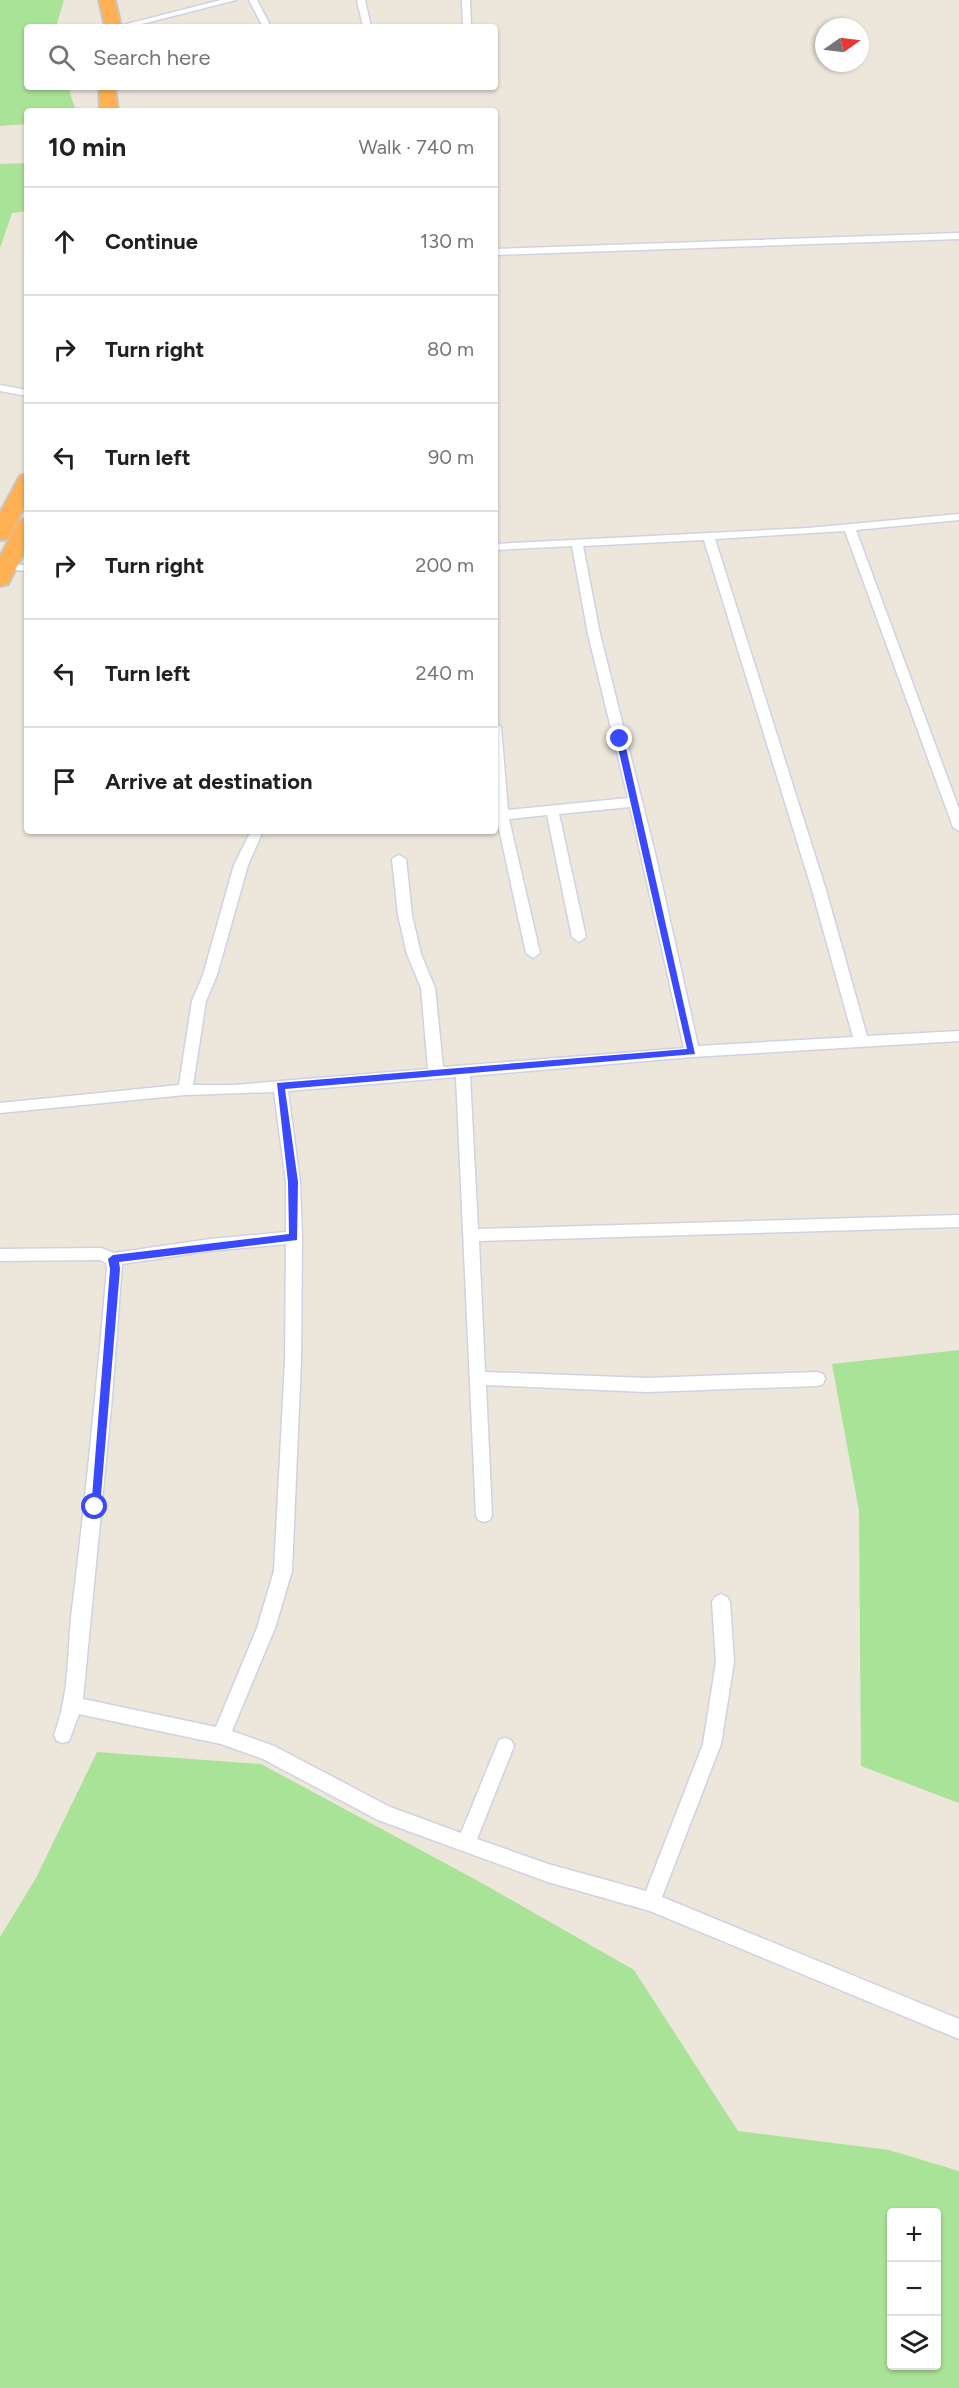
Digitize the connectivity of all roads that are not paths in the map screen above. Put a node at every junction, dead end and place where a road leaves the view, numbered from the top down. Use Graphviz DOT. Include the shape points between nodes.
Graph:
graph roads {
  1 [pos="92,0"];
  2 [pos="106,0"];
  3 [pos="232,0"];
  4 [pos="253,0"];
  5 [pos="361,0"];
  6 [pos="466,0"];
  7 [pos="97,24"];
  8 [pos="112,24"];
  9 [pos="132,24"];
  10 [pos="265,24"];
  11 [pos="366,24"];
  12 [pos="467,24"];
  13 [pos="107,90"];
  14 [pos="124,90"];
  15 [pos="109,108"];
  16 [pos="125,108"];
  17 [pos="959,236"];
  18 [pos="498,252"];
  19 [pos="0,388"];
  20 [pos="24,392"];
  21 [pos="24,488"];
  22 [pos="959,517"];
  23 [pos="9,525"];
  24 [pos="850,529"];
  25 [pos="708,535"];
  26 [pos="577,542"];
  27 [pos="498,547"];
  28 [pos="11,572"];
  29 [pos="498,765"];
  30 [pos="635,802"];
  31 [pos="552,810"];
  32 [pos="502,815"];
  33 [pos="959,827"];
  34 [pos="256,834"];
  35 [pos="399,859"];
  36 [pos="579,937"];
  37 [pos="533,953"];
  38 [pos="959,1036"];
  39 [pos="861,1042"];
  40 [pos="692,1052"];
  41 [pos="463,1070"];
  42 [pos="436,1073"];
  43 [pos="280,1086"];
  44 [pos="185,1090"];
  45 [pos="0,1108"];
  46 [pos="959,1221"];
  47 [pos="471,1235"];
  48 [pos="294,1237"];
  49 [pos="0,1255"];
  50 [pos="113,1259"];
  51 [pos="479,1378"];
  52 [pos="817,1379"];
  53 [pos="484,1515"];
  54 [pos="721,1602"];
  55 [pos="75,1705"];
  56 [pos="63,1735"];
  57 [pos="221,1736"];
  58 [pos="505,1746"];
  59 [pos="466,1844"];
  60 [pos="651,1902"];
  61 [pos="959,2029"];
  1 -- 7 [label="highway"];
  2 -- 8 [label="highway"];
  3 -- 9 [label="street"];
  4 -- 10 [label="street"];
  5 -- 11 [label="street"];
  6 -- 12 [label="street"];
  13 -- 15 [label="highway"];
  14 -- 16 [label="highway"];
  17 -- 18 [label="street"];
  19 -- 20 [label="street"];
  21 -- 23 [label="highway"];
  22 -- 24 [label="street"];
  23 -- 28 [label="highway"];
  24 -- 25 [label="street"];
  24 -- 33 [label="street"];
  25 -- 26 [label="street"];
  25 -- 39 [label="street" via="819,890"];
  26 -- 27 [label="street"];
  26 -- 30 [label="street" via="594,634"];
  29 -- 32 [label="street"];
  30 -- 31 [label="street"];
  30 -- 40 [label="street"];
  31 -- 32 [label="street"];
  31 -- 36 [label="street"];
  32 -- 37 [label="street"];
  34 -- 44 [label="street" via="241,865 199,1001"];
  35 -- 42 [label="street" via="409,935 428,988"];
  38 -- 39 [label="street"];
  39 -- 40 [label="street"];
  40 -- 41 [label="street"];
  41 -- 42 [label="street"];
  41 -- 47 [label="street"];
  42 -- 43 [label="street"];
  43 -- 44 [label="street"];
  43 -- 48 [label="street" via="293,1182"];
  44 -- 45 [label="street"];
  46 -- 47 [label="street"];
  47 -- 51 [label="street"];
  48 -- 50 [label="street"];
  48 -- 57 [label="street" via="293,1361 283,1571 266,1628"];
  49 -- 50 [label="street" via="101,1254"];
  50 -- 55 [label="street" via="93,1531 80,1613"];
  51 -- 52 [label="street" via="647,1385"];
  51 -- 53 [label="street"];
  54 -- 60 [label="street" via="725,1662 712,1744"];
  55 -- 56 [label="street"];
  55 -- 57 [label="street"];
  57 -- 59 [label="street" via="268,1752 385,1814"];
  58 -- 59 [label="street"];
  59 -- 60 [label="street" via="548,1873"];
  60 -- 61 [label="street"];
}
